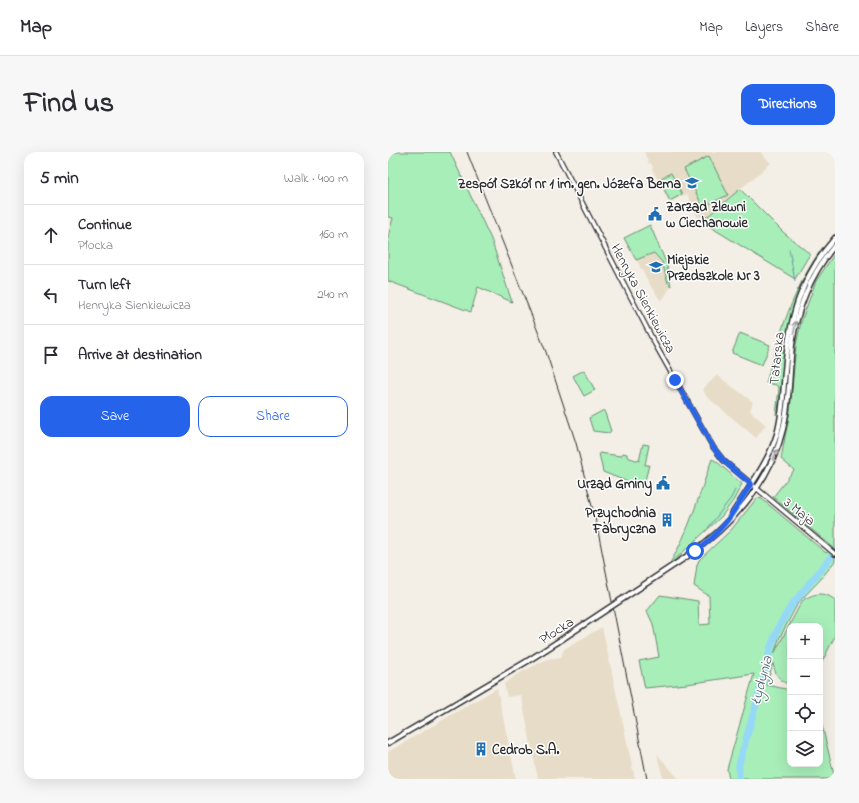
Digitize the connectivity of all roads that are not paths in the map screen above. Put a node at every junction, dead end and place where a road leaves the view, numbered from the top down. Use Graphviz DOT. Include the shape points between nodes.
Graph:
graph roads {
  1 [pos="556,152"];
  2 [pos="835,238"];
  3 [pos="835,246"];
  4 [pos="751,484"];
  5 [pos="756,488"];
  6 [pos="727,522"];
  7 [pos="835,554"];
  8 [pos="388,743"];
  1 -- 4 [label="street, Henryka Sienkiewicza" via="655,344 706,436 724,461"];
  2 -- 4 [label="main road, Tatarska" via="813,268 796,305 787,344 779,427 771,450"];
  5 -- 3 [label="main road, Tatarska, one-way" via="772,462 784,428 792,345 801,306 811,280"];
  4 -- 5 [label="street, 3 Maja"];
  4 -- 6 [label="main road, Płocka"];
  5 -- 6 [label="main road, Płocka"];
  5 -- 7 [label="street, 3 Maja"];
  6 -- 8 [label="main road, Płocka, bridge" via="713,538 556,643"];
}
